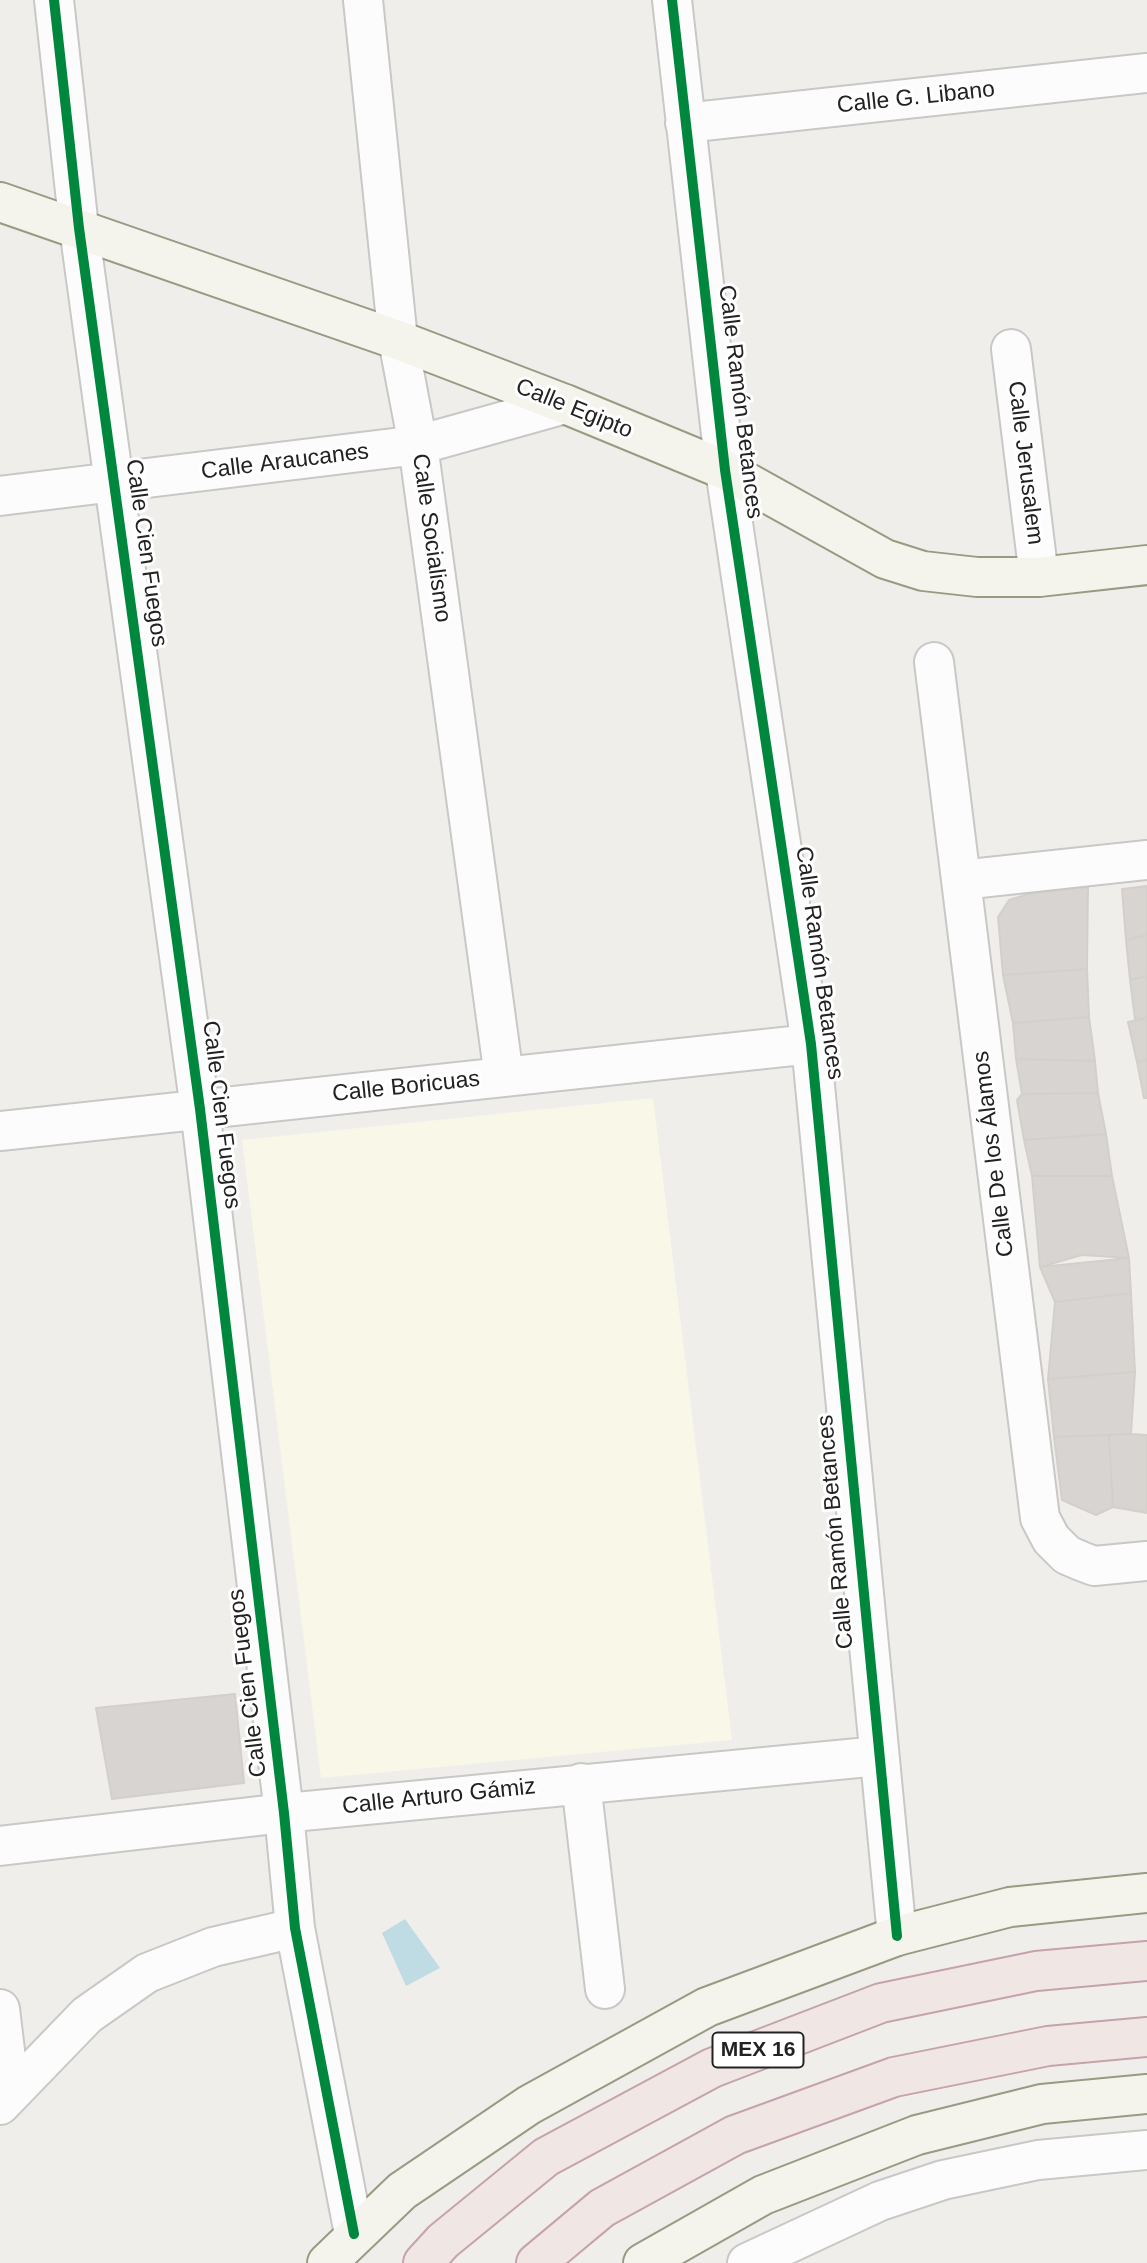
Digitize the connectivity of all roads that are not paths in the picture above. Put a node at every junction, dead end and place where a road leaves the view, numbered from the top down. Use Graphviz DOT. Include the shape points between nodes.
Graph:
graph roads {
  1 [pos="54,0"];
  2 [pos="363,0"];
  3 [pos="673,0"];
  4 [pos="1147,73"];
  5 [pos="685,123"];
  6 [pos="0,202"];
  7 [pos="79,228"];
  8 [pos="398,340"];
  9 [pos="1010,349"];
  10 [pos="565,404"];
  11 [pos="418,445"];
  12 [pos="725,470"];
  13 [pos="115,484"];
  14 [pos="0,496"];
  15 [pos="1147,565"];
  16 [pos="1039,577"];
  17 [pos="934,662"];
  18 [pos="1147,860"];
  19 [pos="961,880"];
  20 [pos="811,1044"];
  21 [pos="504,1077"];
  22 [pos="200,1109"];
  23 [pos="0,1131"];
  24 [pos="1147,1561"];
  25 [pos="879,1756"];
  26 [pos="581,1783"];
  27 [pos="284,1813"];
  28 [pos="0,1846"];
  29 [pos="1147,1893"];
  30 [pos="295,1928"];
  31 [pos="897,1936"];
  32 [pos="1147,1961"];
  33 [pos="605,1989"];
  34 [pos="0,2009"];
  35 [pos="1147,2037"];
  36 [pos="1147,2094"];
  37 [pos="5,2098"];
  38 [pos="1147,2150"];
  39 [pos="862,2156"];
  40 [pos="880,2201"];
  41 [pos="354,2234"];
  42 [pos="327,2263"];
  43 [pos="423,2263"];
  44 [pos="536,2263"];
  45 [pos="643,2263"];
  46 [pos="747,2263"];
  1 -- 7 [label="street, Calle Cien Fuegos"];
  2 -- 8 [label="street, Calle Socialismo"];
  3 -- 5 [label="street, Calle Ramón Betances"];
  4 -- 5 [label="street, Calle G. Libano"];
  5 -- 12 [label="street, Calle Ramón Betances"];
  6 -- 7 [label="main road, Calle Egipto"];
  7 -- 8 [label="main road, Calle Egipto"];
  7 -- 13 [label="street, Calle Cien Fuegos"];
  8 -- 10 [label="main road, Calle Egipto"];
  8 -- 11 [label="street, Calle Socialismo"];
  9 -- 16 [label="street, Calle Jerusalem"];
  10 -- 11 [label="street, Calle Araucanes"];
  10 -- 12 [label="main road, Calle Egipto"];
  11 -- 13 [label="street, Calle Araucanes"];
  11 -- 21 [label="street, Calle Socialismo"];
  12 -- 16 [label="main road, Calle Egipto" via="885,559 923,571"];
  12 -- 20 [label="street, Calle Ramón Betances"];
  13 -- 14 [label="street, Calle Araucanes"];
  13 -- 22 [label="street, Calle Cien Fuegos"];
  15 -- 16 [label="main road, Calle Egipto"];
  17 -- 19 [label="street, Calle De los Álamos"];
  18 -- 19 [label="street"];
  19 -- 24 [label="street, Calle De los Álamos" via="1040,1518 1051,1539 1068,1555 1094,1566"];
  20 -- 21 [label="street, Calle Boricuas"];
  20 -- 25 [label="street, Calle Ramón Betances"];
  21 -- 22 [label="street, Calle Boricuas"];
  22 -- 23 [label="street, Calle Boricuas"];
  22 -- 27 [label="street, Calle Cien Fuegos"];
  25 -- 26 [label="street, Calle Arturo Gámiz"];
  25 -- 31 [label="street, Calle Ramón Betances"];
  26 -- 27 [label="street, Calle Arturo Gámiz"];
  26 -- 33 [label="street"];
  27 -- 28 [label="street, Calle Arturo Gámiz"];
  27 -- 30 [label="street, Calle Cien Fuegos"];
  29 -- 31 [label="main road" via="1010,1907"];
  30 -- 37 [label="street" via="213,1947 147,1973 87,2015"];
  30 -- 41 [label="street, Calle Cien Fuegos"];
  31 -- 41 [label="main road" via="707,2007 529,2105 402,2191"];
  32 -- 43 [label="highway, MEX 16" via="1036,1971 881,2003 712,2068 546,2157 443,2241"];
  34 -- 37 [label="street"];
  35 -- 44 [label="highway" via="1048,2046 894,2077 747,2131 601,2208"];
  36 -- 39 [label="main road" via="1042,2104 918,2135"];
  38 -- 40 [label="street" via="1038,2160 943,2180"];
  39 -- 40 [label="street"];
  39 -- 45 [label="main road" via="763,2195"];
  40 -- 46 [label="street"];
  41 -- 42 [label="main road"];
}
